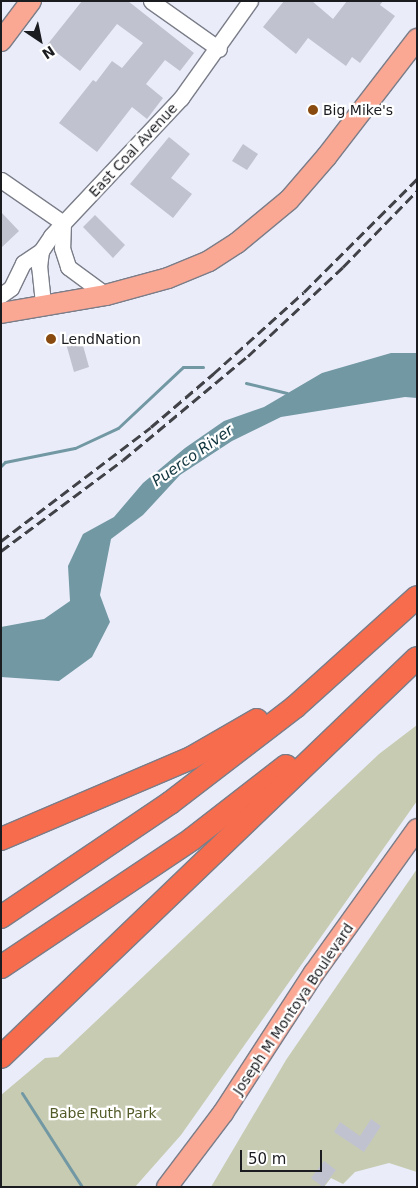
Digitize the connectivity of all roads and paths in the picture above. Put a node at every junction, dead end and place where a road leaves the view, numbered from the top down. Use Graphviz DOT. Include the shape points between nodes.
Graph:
graph roads {
  1 [pos="31,1"];
  2 [pos="151,1"];
  3 [pos="250,1"];
  4 [pos="417,38"];
  5 [pos="1,41"];
  6 [pos="219,50"];
  7 [pos="1,180"];
  8 [pos="63,223"];
  9 [pos="41,251"];
  10 [pos="106,294"];
  11 [pos="1,295"];
  12 [pos="43,303"];
  13 [pos="1,313"];
  14 [pos="410,604"];
  15 [pos="417,657"];
  16 [pos="417,829"];
  17 [pos="1,839"];
  18 [pos="1,917"];
  19 [pos="1,967"];
  20 [pos="1,1057"];
  21 [pos="167,1187"];
  1 -- 5 [label="main road"];
  2 -- 6 [label="street"];
  3 -- 6 [label="street, East Coal Avenue"];
  4 -- 10 [label="main road" via="327,156 289,200 265,221 209,261 168,278"];
  6 -- 8 [label="street, East Coal Avenue" via="134,151"];
  7 -- 8 [label="street"];
  8 -- 9 [label="street, East Coal Avenue"];
  8 -- 10 [label="street" via="62,248 68,267"];
  9 -- 11 [label="street, East Coal Avenue" via="23,263 11,288"];
  9 -- 12 [label="street" via="39,282"];
  10 -- 12 [label="main road"];
  12 -- 13 [label="main road"];
  14 -- 17 [label="highway" via="247,727 191,758"];
  14 -- 18 [label="highway" via="294,707 170,803"];
  15 -- 19 [label="highway" via="371,698 192,839"];
  15 -- 20 [label="highway"];
  16 -- 21 [label="main road, Joseph M Montoya Boulevard" via="314,974 223,1113"];
}
